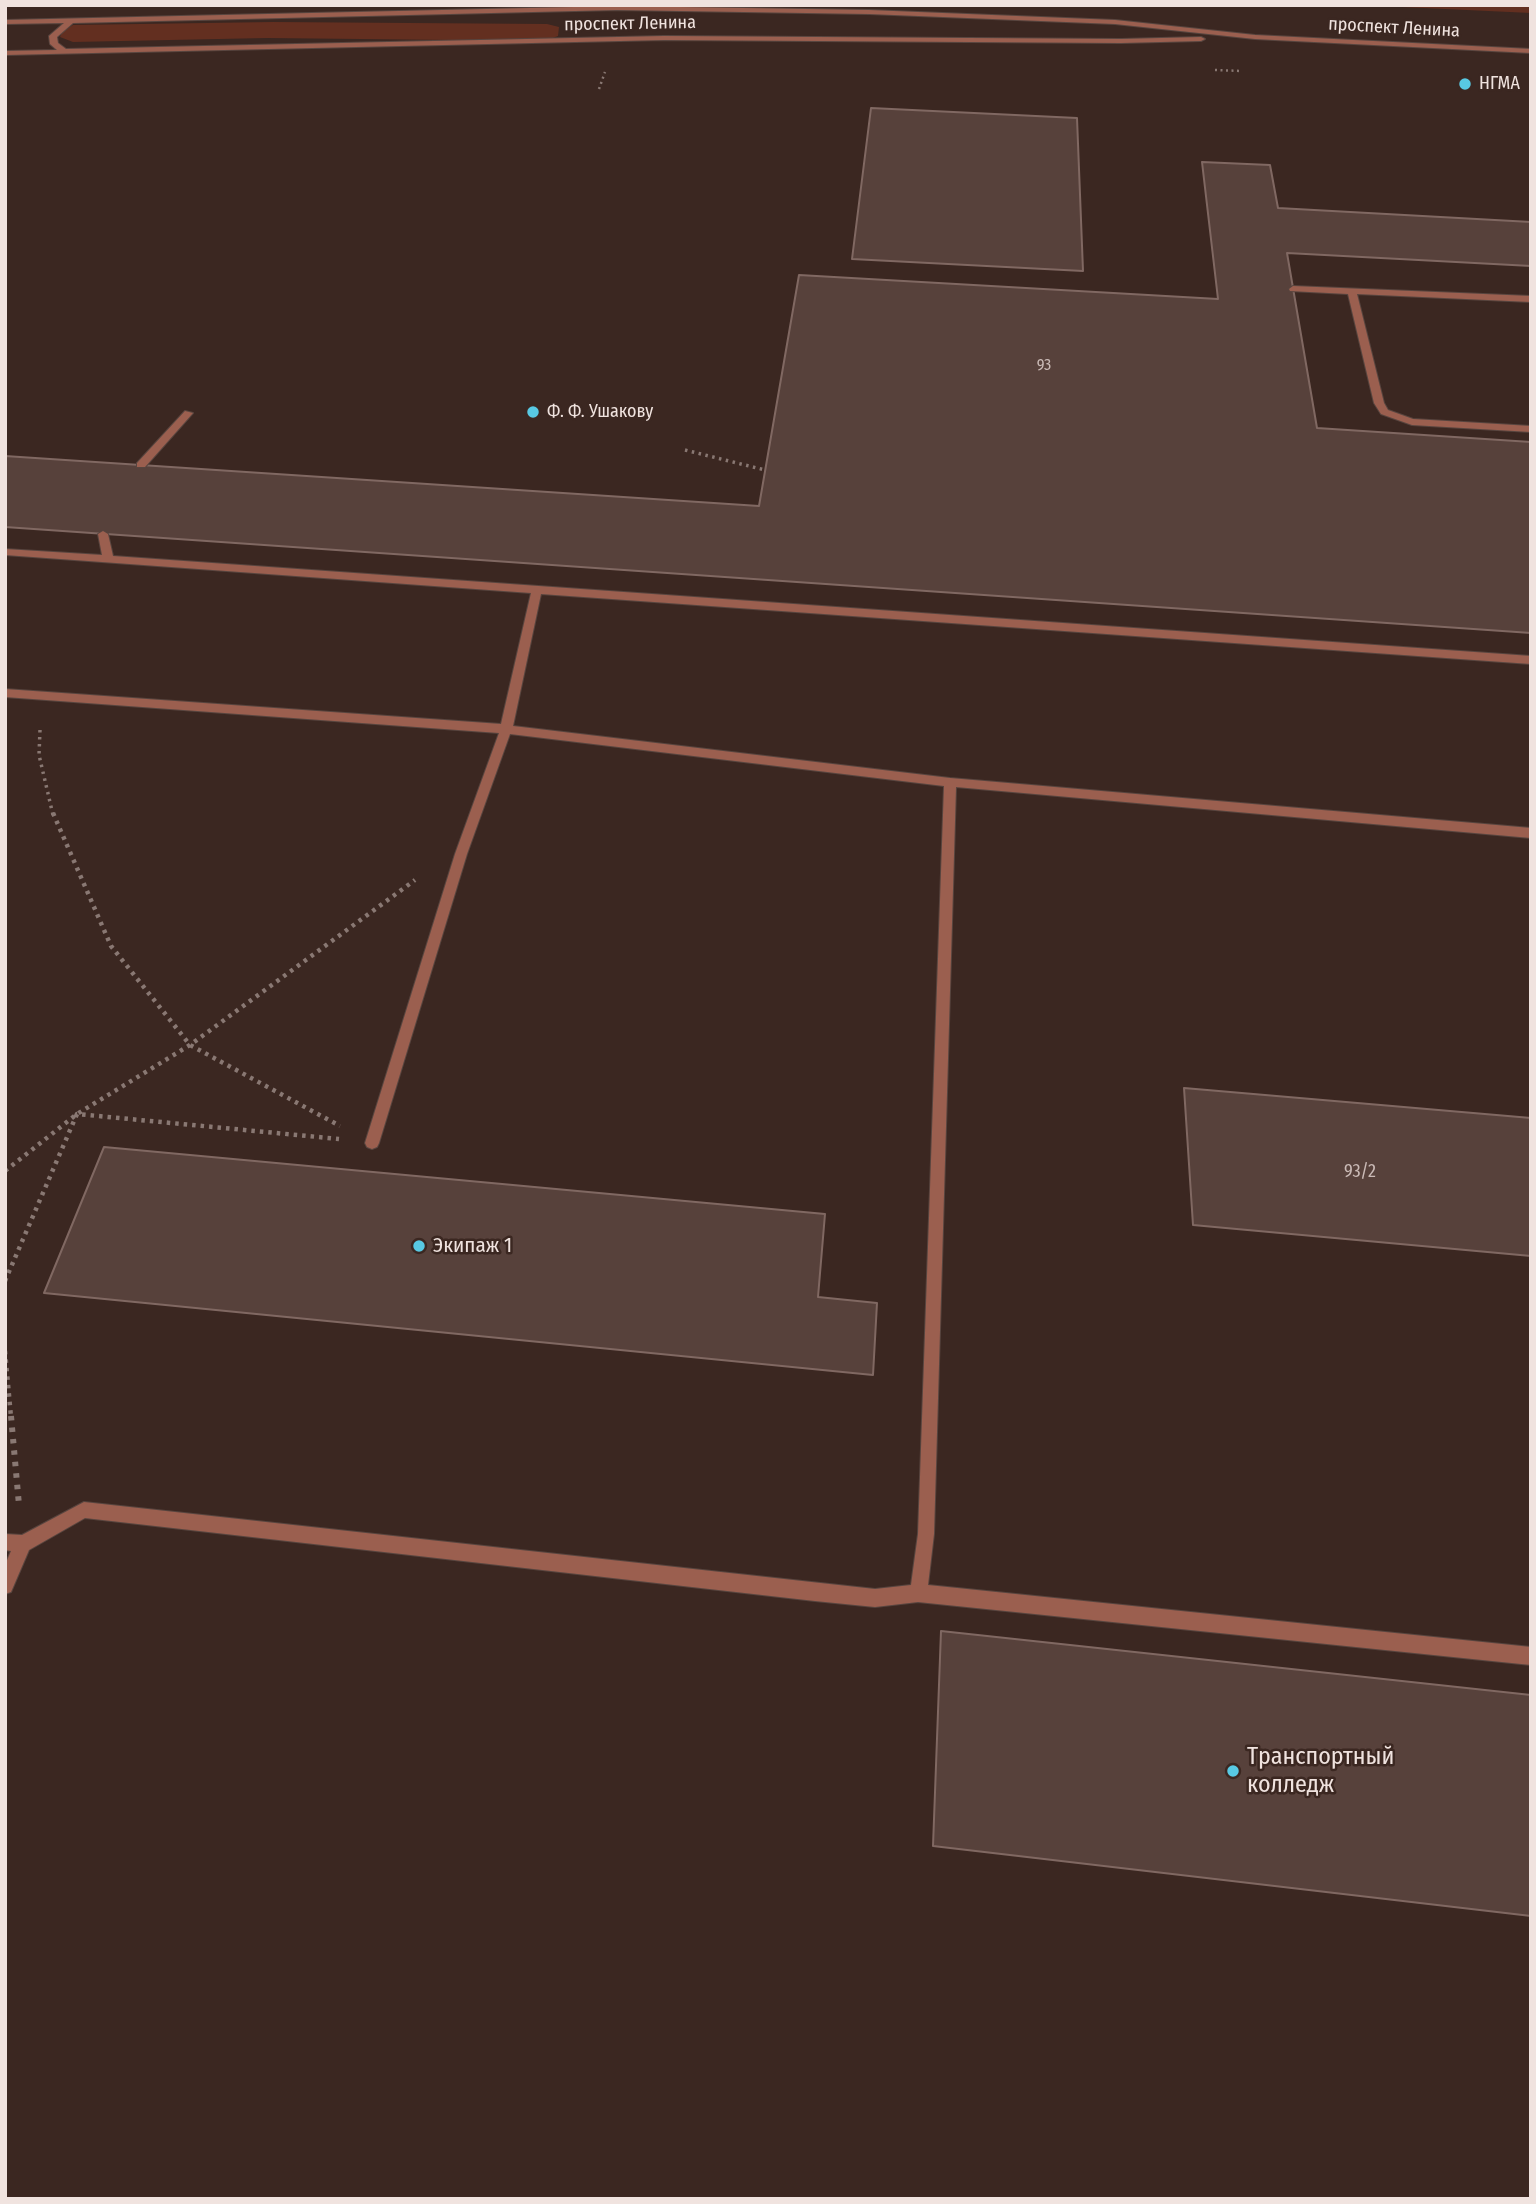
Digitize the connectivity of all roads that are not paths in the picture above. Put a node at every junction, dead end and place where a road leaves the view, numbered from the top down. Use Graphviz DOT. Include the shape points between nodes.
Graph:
graph roads {
  1 [pos="618,7"];
  2 [pos="869,9"];
  3 [pos="73,19"];
  4 [pos="5,22"];
  5 [pos="1255,37"];
  6 [pos="63,51"];
  7 [pos="1531,51"];
  8 [pos="6,52"];
  9 [pos="1293,289"];
  10 [pos="1352,292"];
  11 [pos="1531,299"];
  12 [pos="188,413"];
  13 [pos="1531,429"];
  14 [pos="141,465"];
  15 [pos="103,534"];
  16 [pos="5,552"];
  17 [pos="108,560"];
  18 [pos="537,588"];
  19 [pos="1527,661"];
  20 [pos="5,693"];
  21 [pos="506,729"];
  22 [pos="950,782"];
  23 [pos="1531,833"];
  24 [pos="372,1143"];
  25 [pos="14,1543"];
  26 [pos="5,1586"];
  27 [pos="918,1593"];
  28 [pos="1531,1656"];
  1 -- 2 [label="street, проспект Ленина"];
  1 -- 3 [label="street, проспект Ленина"];
  2 -- 5 [label="street, проспект Ленина" via="1115,22"];
  3 -- 4 [label="street, проспект Ленина"];
  3 -- 6 [label="street" via="53,36 54,44"];
  5 -- 6 [label="street, проспект Ленина" via="1121,41 664,38"];
  5 -- 7 [label="street, проспект Ленина"];
  6 -- 8 [label="street, проспект Ленина"];
  9 -- 10 [label="street"];
  10 -- 11 [label="street"];
  10 -- 13 [label="street" via="1384,412 1412,422"];
  12 -- 14 [label="street"];
  15 -- 17 [label="street"];
  16 -- 17 [label="street"];
  17 -- 18 [label="street"];
  18 -- 19 [label="street"];
  18 -- 21 [label="street"];
  20 -- 21 [label="street"];
  21 -- 22 [label="street"];
  21 -- 24 [label="street" via="461,854"];
  22 -- 23 [label="street"];
  22 -- 27 [label="street" via="926,1534"];
  25 -- 26 [label="street"];
  25 -- 27 [label="street" via="84,1510 875,1598"];
  27 -- 28 [label="street"];
}
